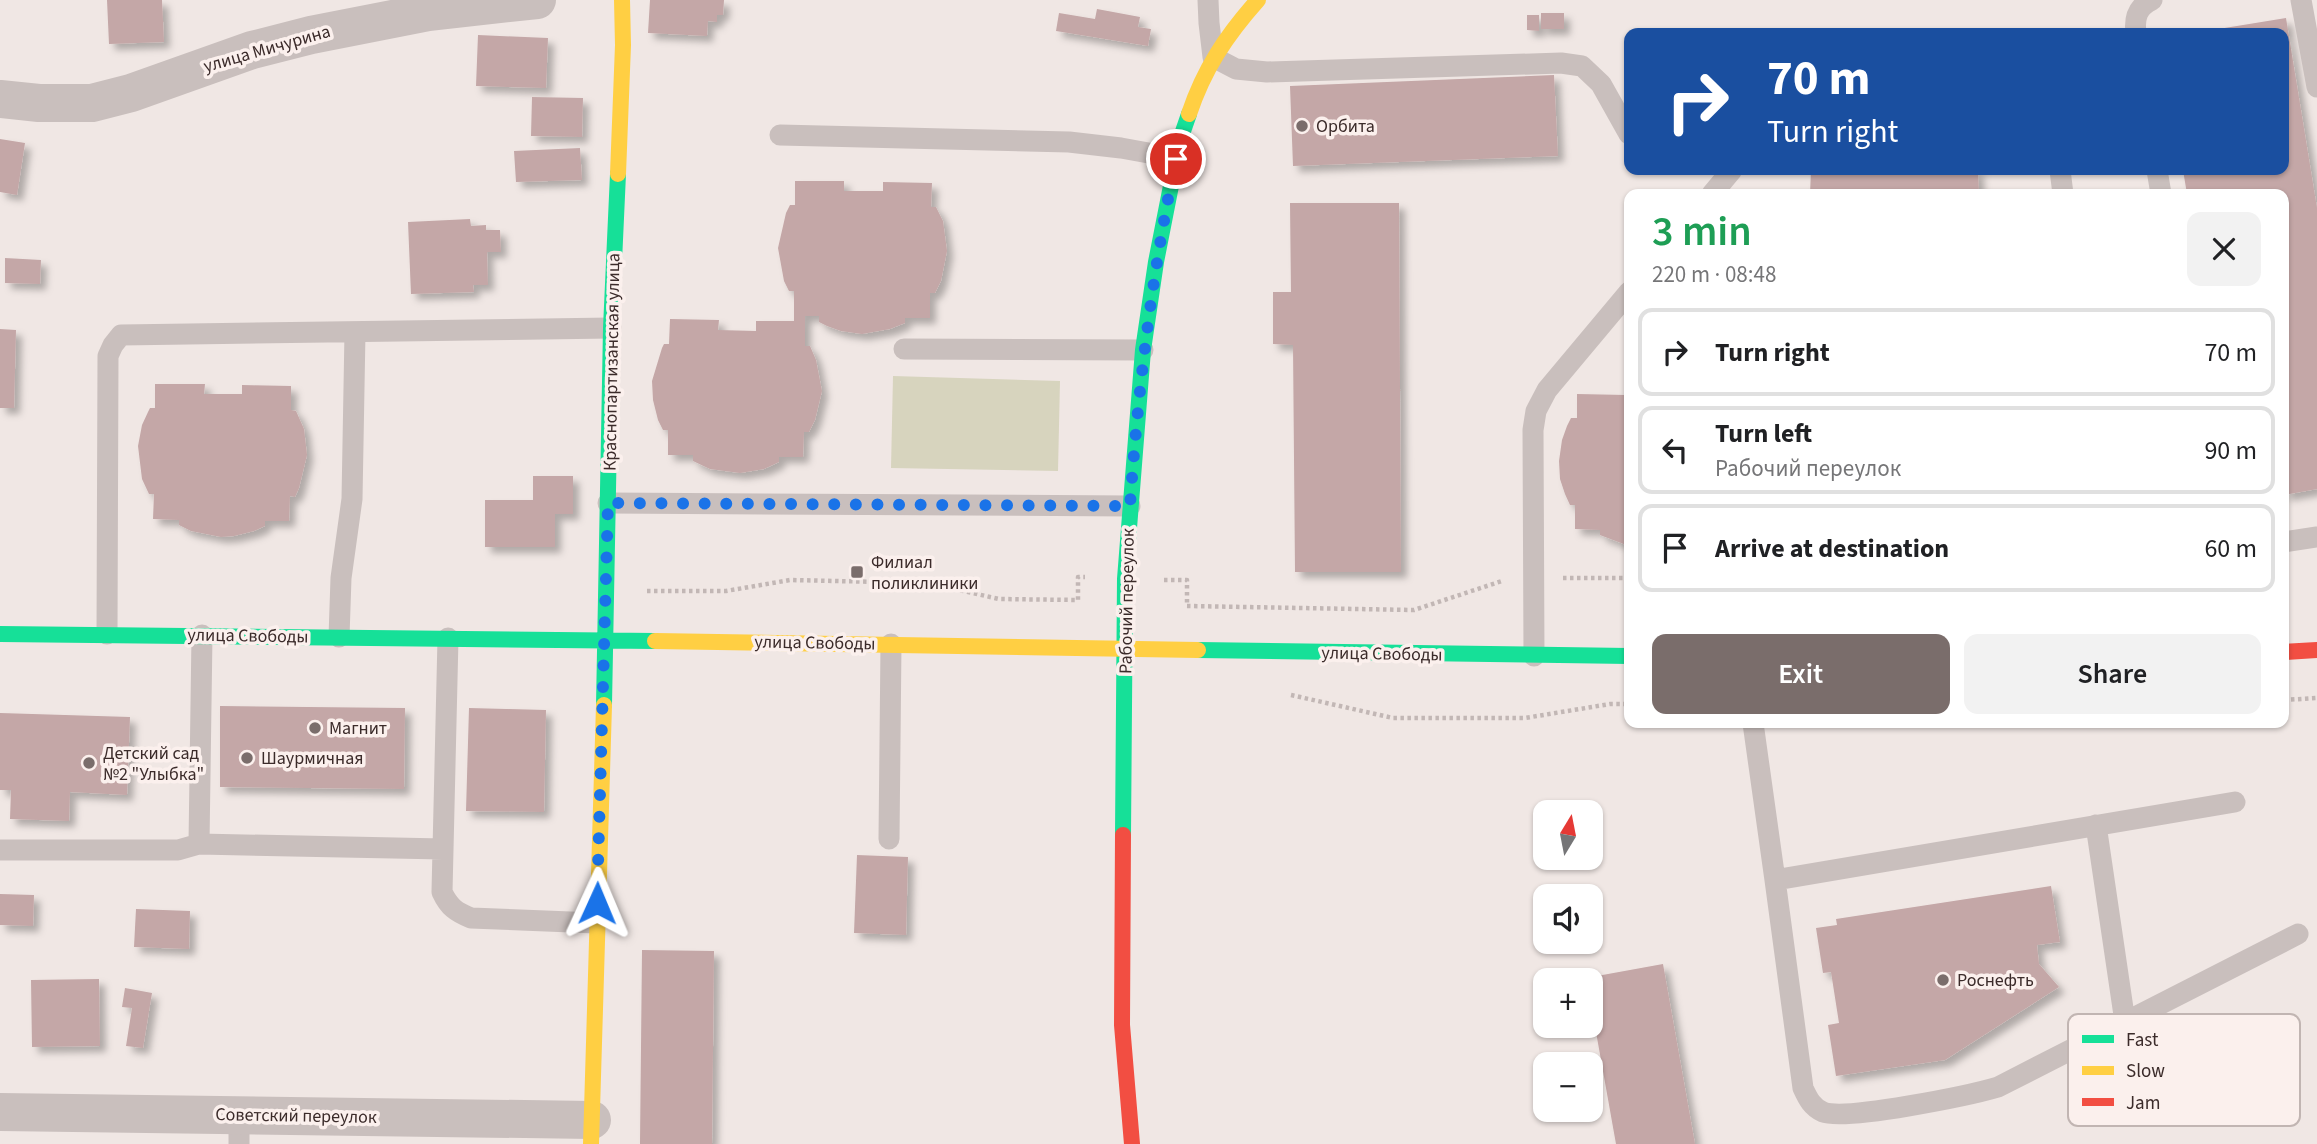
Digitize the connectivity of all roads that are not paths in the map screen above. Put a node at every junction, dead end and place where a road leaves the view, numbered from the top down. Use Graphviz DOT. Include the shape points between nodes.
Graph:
graph roads {
  1 [pos="537,0"];
  2 [pos="622,0"];
  3 [pos="1208,0"];
  4 [pos="1258,0"];
  5 [pos="2152,0"];
  6 [pos="2301,0"];
  7 [pos="2135,28"];
  8 [pos="1213,57"];
  9 [pos="2317,87"];
  10 [pos="0,99"];
  11 [pos="1624,125"];
  12 [pos="780,135"];
  13 [pos="1176,159"];
  14 [pos="1728,175"];
  15 [pos="1716,189"];
  16 [pos="1624,298"];
  17 [pos="611,328"];
  18 [pos="355,332"];
  19 [pos="904,349"];
  20 [pos="1143,349"];
  21 [pos="608,503"];
  22 [pos="1130,506"];
  23 [pos="2317,537"];
  24 [pos="2289,541"];
  25 [pos="0,634"];
  26 [pos="107,634"];
  27 [pos="202,635"];
  28 [pos="339,637"];
  29 [pos="448,638"];
  30 [pos="606,640"];
  31 [pos="891,644"];
  32 [pos="1125,649"];
  33 [pos="2317,650"];
  34 [pos="2289,652"];
  35 [pos="1534,656"];
  36 [pos="1624,656"];
  37 [pos="1753,728"];
  38 [pos="2235,802"];
  39 [pos="2096,825"];
  40 [pos="889,839"];
  41 [pos="199,844"];
  42 [pos="443,849"];
  43 [pos="0,850"];
  44 [pos="1775,880"];
  45 [pos="597,923"];
  46 [pos="2298,934"];
  47 [pos="2124,1014"];
  48 [pos="2141,1014"];
  49 [pos="2068,1051"];
  50 [pos="0,1112"];
  51 [pos="239,1130"];
  52 [pos="591,1132"];
  53 [pos="1132,1144"];
  1 -- 10 [label="street, улица Мичурина" via="428,12 311,35 92,103"];
  2 -- 17 [label="street, Краснопартизанская улица"];
  3 -- 8 [label="lane"];
  4 -- 8 [label="street, Рабочий переулок"];
  5 -- 7 [label="lane" via="2142,5"];
  6 -- 9 [label="lane"];
  8 -- 11 [label="lane" via="1236,69 1267,72 1583,66 1601,85"];
  8 -- 13 [label="street, Рабочий переулок" via="1196,92"];
  12 -- 13 [label="lane" via="1069,142"];
  13 -- 20 [label="street, Рабочий переулок"];
  14 -- 15 [label="lane"];
  16 -- 35 [label="lane" via="1547,390 1536,411 1532,430"];
  17 -- 18 [label="lane"];
  17 -- 21 [label="street, Краснопартизанская улица"];
  18 -- 26 [label="lane" via="121,335 108,356"];
  18 -- 28 [label="lane" via="352,499 341,578"];
  19 -- 20 [label="lane"];
  20 -- 22 [label="street, Рабочий переулок"];
  21 -- 22 [label="lane"];
  21 -- 30 [label="street, Краснопартизанская улица"];
  22 -- 32 [label="street, Рабочий переулок"];
  23 -- 24 [label="lane"];
  25 -- 26 [label="street, улица Свободы"];
  26 -- 27 [label="street, улица Свободы"];
  27 -- 28 [label="street, улица Свободы"];
  27 -- 41 [label="lane"];
  28 -- 29 [label="street, улица Свободы"];
  29 -- 30 [label="street, улица Свободы"];
  29 -- 42 [label="lane"];
  30 -- 31 [label="street, улица Свободы"];
  30 -- 45 [label="street, Краснопартизанская улица"];
  31 -- 32 [label="street, улица Свободы"];
  31 -- 40 [label="lane"];
  32 -- 35 [label="street, улица Свободы"];
  32 -- 53 [label="street, Рабочий переулок" via="1122,1025"];
  33 -- 34 [label="street"];
  35 -- 36 [label="street, улица Свободы"];
  37 -- 44 [label="lane"];
  38 -- 39 [label="lane"];
  39 -- 44 [label="lane"];
  39 -- 47 [label="lane" via="2118,914"];
  41 -- 42 [label="lane"];
  41 -- 43 [label="lane" via="178,850"];
  42 -- 45 [label="lane" via="442,892 457,913 471,918"];
  44 -- 49 [label="lane" via="1803,1088 1810,1103 1824,1113 1847,1115 1973,1094 1998,1087"];
  45 -- 52 [label="street, Краснопартизанская улица"];
  46 -- 48 [label="lane"];
  50 -- 51 [label="street, Советский переулок"];
  51 -- 52 [label="street, Советский переулок"];
}
